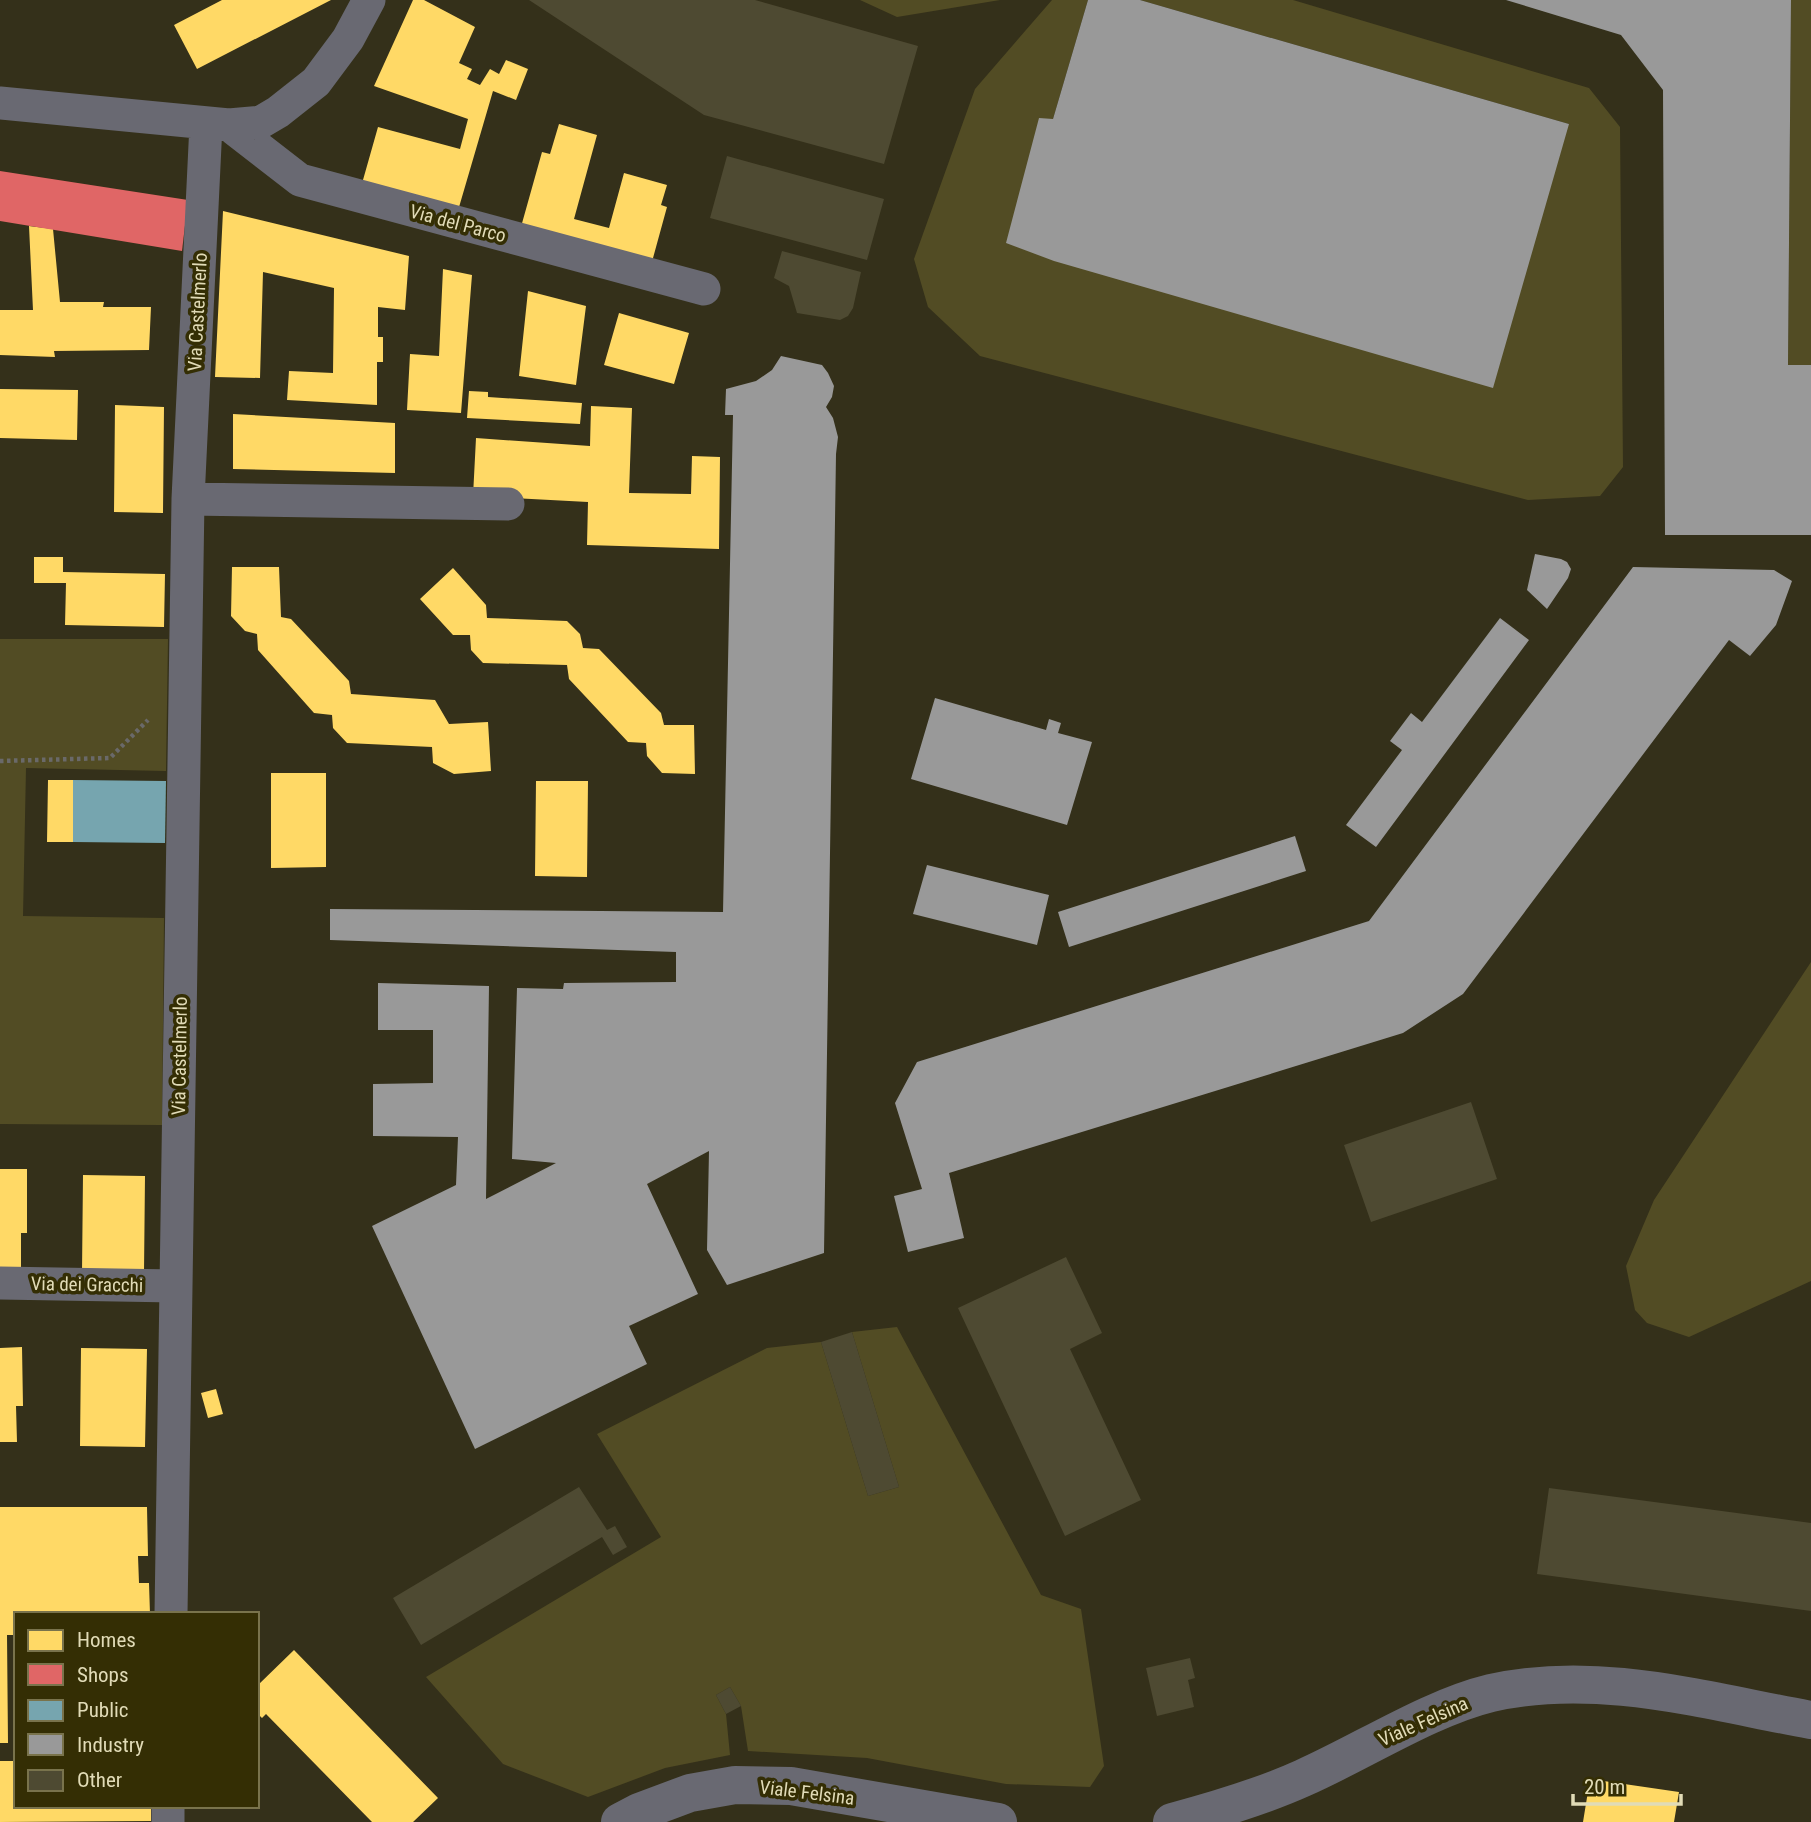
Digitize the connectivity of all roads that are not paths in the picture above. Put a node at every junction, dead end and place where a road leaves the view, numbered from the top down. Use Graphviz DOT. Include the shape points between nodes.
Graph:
graph roads {
  1 [pos="369,0"];
  2 [pos="0,103"];
  3 [pos="217,125"];
  4 [pos="704,289"];
  5 [pos="188,499"];
  6 [pos="508,504"];
  7 [pos="0,1283"];
  8 [pos="175,1286"];
  9 [pos="171,1612"];
  10 [pos="1811,1720"];
  11 [pos="620,1822"];
  12 [pos="998,1822"];
  13 [pos="1172,1822"];
  1 -- 3 [label="street" via="348,39 316,82 261,122"];
  2 -- 3 [label="street"];
  3 -- 4 [label="street, Via del Parco" via="300,180"];
  3 -- 5 [label="street, Via Castelmerlo"];
  5 -- 6 [label="street"];
  5 -- 8 [label="street, Via Castelmerlo"];
  7 -- 8 [label="street, Via dei Gracchi"];
  8 -- 9 [label="street, Via Castelmerlo"];
  10 -- 13 [label="street, Viale Felsina" via="1636,1688 1590,1683 1527,1686 1453,1705 1302,1779"];
  11 -- 12 [label="street, Viale Felsina" via="690,1793 735,1784 791,1786"];
}
